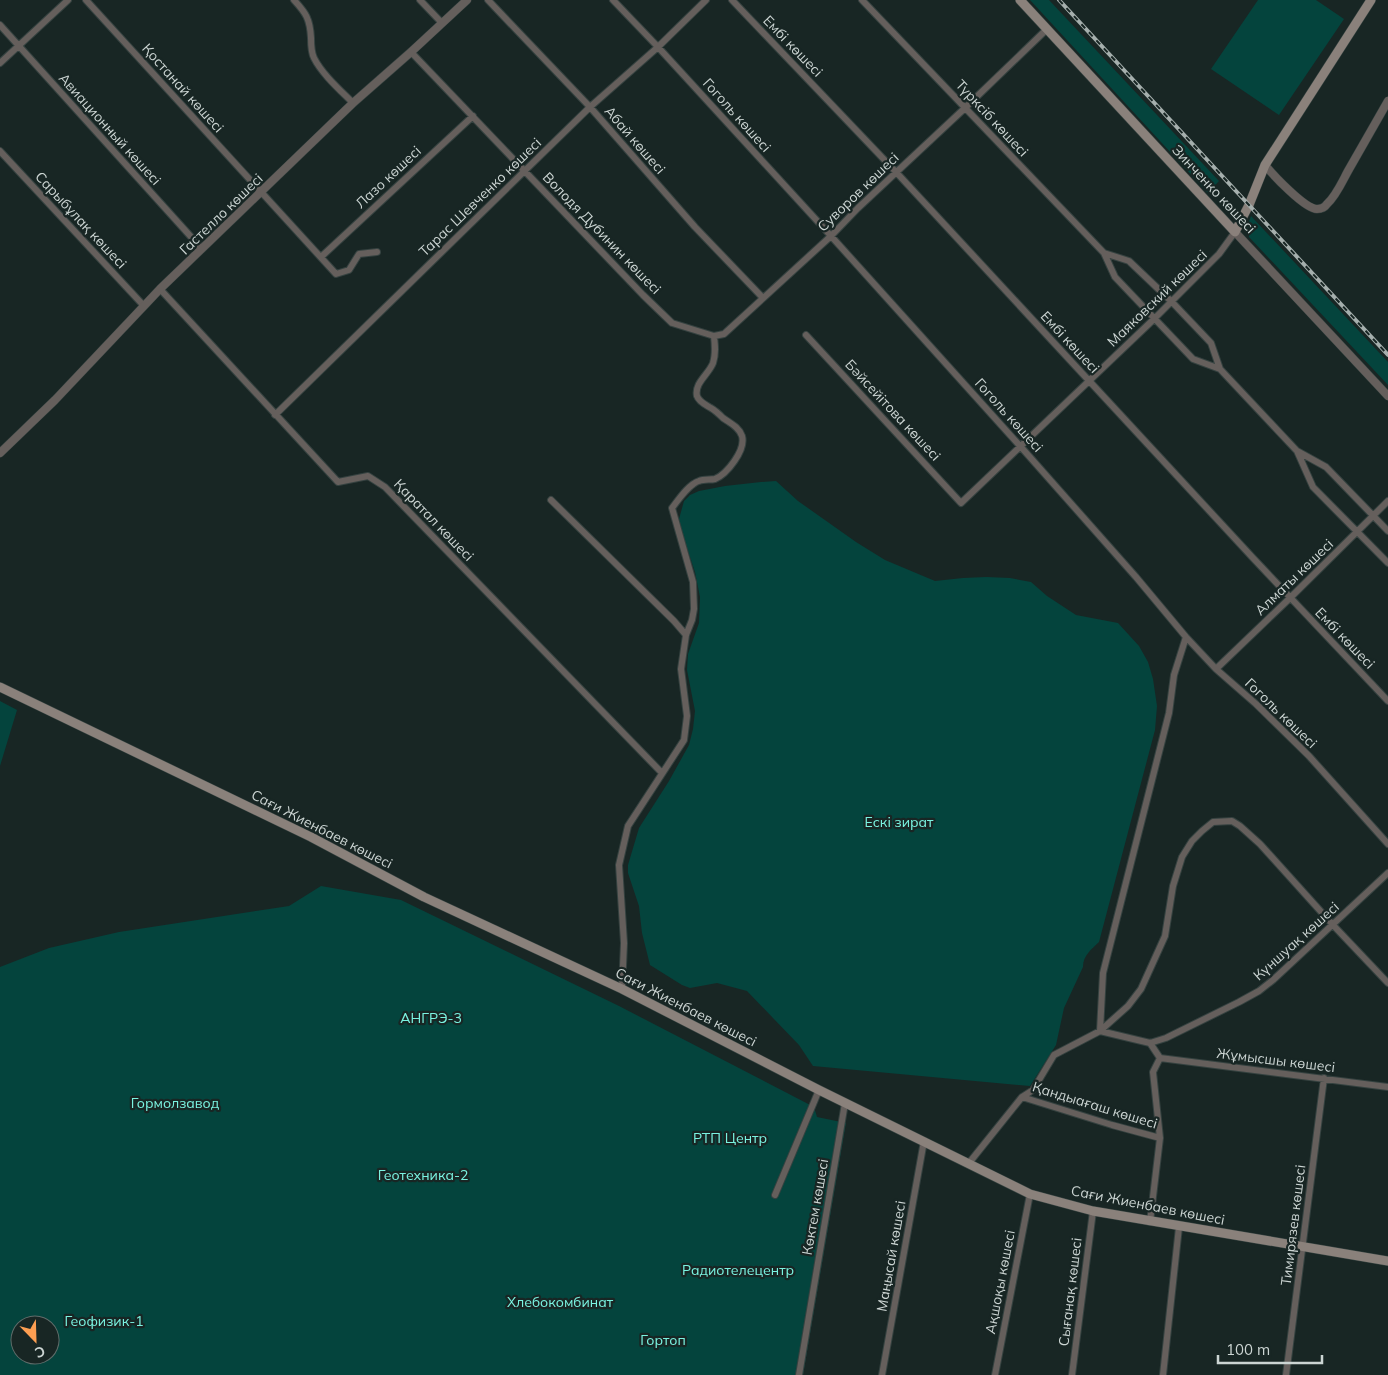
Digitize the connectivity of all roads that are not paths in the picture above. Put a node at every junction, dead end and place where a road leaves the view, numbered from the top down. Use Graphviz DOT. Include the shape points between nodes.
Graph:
graph roads {
  1 [pos="68,0"];
  2 [pos="86,0"];
  3 [pos="294,0"];
  4 [pos="420,0"];
  5 [pos="467,0"];
  6 [pos="488,0"];
  7 [pos="613,0"];
  8 [pos="706,0"];
  9 [pos="732,0"];
  10 [pos="862,0"];
  11 [pos="1020,0"];
  12 [pos="1371,0"];
  13 [pos="442,23"];
  14 [pos="0,25"];
  15 [pos="1047,29"];
  16 [pos="19,45"];
  17 [pos="658,47"];
  18 [pos="411,52"];
  19 [pos="0,63"];
  20 [pos="1388,101"];
  21 [pos="353,102"];
  22 [pos="590,107"];
  23 [pos="966,108"];
  24 [pos="473,116"];
  25 [pos="0,150"];
  26 [pos="1265,165"];
  27 [pos="525,171"];
  28 [pos="896,172"];
  29 [pos="261,193"];
  30 [pos="1235,232"];
  31 [pos="831,236"];
  32 [pos="202,249"];
  33 [pos="377,252"];
  34 [pos="1104,253"];
  35 [pos="321,257"];
  36 [pos="160,289"];
  37 [pos="763,298"];
  38 [pos="1172,302"];
  39 [pos="144,306"];
  40 [pos="1154,319"];
  41 [pos="806,335"];
  42 [pos="714,336"];
  43 [pos="1220,369"];
  44 [pos="1089,381"];
  45 [pos="1388,396"];
  46 [pos="275,415"];
  47 [pos="1021,447"];
  48 [pos="1297,451"];
  49 [pos="0,453"];
  50 [pos="551,500"];
  51 [pos="1388,501"];
  52 [pos="962,502"];
  53 [pos="1374,516"];
  54 [pos="1388,530"];
  55 [pos="1358,532"];
  56 [pos="1388,563"];
  57 [pos="1290,598"];
  58 [pos="686,635"];
  59 [pos="1186,637"];
  60 [pos="1216,669"];
  61 [pos="0,687"];
  62 [pos="1388,701"];
  63 [pos="662,774"];
  64 [pos="1388,844"];
  65 [pos="1388,873"];
  66 [pos="1333,925"];
  67 [pos="1388,983"];
  68 [pos="622,989"];
  69 [pos="1100,1031"];
  70 [pos="1150,1043"];
  71 [pos="1160,1058"];
  72 [pos="1324,1078"];
  73 [pos="1388,1087"];
  74 [pos="819,1090"];
  75 [pos="1022,1097"];
  76 [pos="845,1103"];
  77 [pos="1160,1138"];
  78 [pos="924,1141"];
  79 [pos="969,1163"];
  80 [pos="1030,1194"];
  81 [pos="775,1195"];
  82 [pos="1093,1211"];
  83 [pos="1150,1222"];
  84 [pos="1179,1226"];
  85 [pos="1303,1247"];
  86 [pos="1388,1261"];
  87 [pos="799,1375"];
  88 [pos="882,1375"];
  89 [pos="995,1375"];
  90 [pos="1072,1375"];
  91 [pos="1163,1375"];
  92 [pos="1286,1375"];
  1 -- 16 [label="street"];
  2 -- 29 [label="street, Қостанай көшесі"];
  3 -- 21 [label="street" via="309,20 314,58"];
  4 -- 13 [label="street"];
  5 -- 13 [label="street, Гастелло көшесі"];
  6 -- 22 [label="street, Абай көшесі"];
  7 -- 17 [label="street, Гоголь көшесі"];
  8 -- 17 [label="street, Тарас Шевченко көшесі"];
  9 -- 28 [label="street, Ембі көшесі"];
  10 -- 23 [label="street, Түрксіб көшесі"];
  11 -- 15 [label="main road, Зинченко көшесі"];
  12 -- 26 [label="main road"];
  13 -- 18 [label="street, Гастелло көшесі"];
  14 -- 16 [label="street, Авиационный көшесі"];
  15 -- 23 [label="street, Суворов көшесі"];
  15 -- 30 [label="main road, Зинченко көшесі"];
  16 -- 19 [label="street"];
  16 -- 32 [label="street, Авиационный көшесі"];
  17 -- 22 [label="street, Тарас Шевченко көшесі"];
  17 -- 31 [label="street, Гоголь көшесі"];
  18 -- 21 [label="street, Гастелло көшесі"];
  18 -- 24 [label="street, Володя Дубинин көшесі"];
  20 -- 26 [label="street" via="1338,189 1322,208 1303,203"];
  21 -- 29 [label="street, Гастелло көшесі"];
  22 -- 27 [label="street, Тарас Шевченко көшесі"];
  22 -- 37 [label="street, Абай көшесі" via="695,227"];
  23 -- 28 [label="street, Суворов көшесі"];
  23 -- 34 [label="street, Түрксіб көшесі"];
  24 -- 27 [label="street, Володя Дубинин көшесі"];
  24 -- 35 [label="street, Лазо көшесі"];
  25 -- 39 [label="street, Сарыбұлақ көшесі"];
  26 -- 30 [label="main road"];
  27 -- 42 [label="street, Володя Дубинин көшесі" via="672,323"];
  27 -- 46 [label="street, Тарас Шевченко көшесі"];
  28 -- 31 [label="street, Суворов көшесі"];
  28 -- 44 [label="street, Ембі көшесі"];
  29 -- 32 [label="street, Гастелло көшесі"];
  29 -- 35 [label="street"];
  30 -- 38 [label="street, Маяковский көшесі" via="1219,254"];
  30 -- 45 [label="street, Зинченко көшесі"];
  31 -- 37 [label="street, Суворов көшесі"];
  31 -- 47 [label="street, Гоголь көшесі"];
  32 -- 36 [label="street, Гастелло көшесі"];
  33 -- 35 [label="street" via="359,254 349,270 336,274"];
  34 -- 38 [label="street, Түрксіб көшесі" via="1129,261"];
  34 -- 40 [label="street, Түрксіб көшесі" via="1115,277"];
  36 -- 39 [label="street, Гастелло көшесі"];
  36 -- 46 [label="street, Қаратал көшесі"];
  37 -- 42 [label="street, Суворов көшесі" via="724,334"];
  38 -- 40 [label="street, Маяковский көшесі"];
  38 -- 43 [label="street, Түрксіб көшесі" via="1211,343"];
  39 -- 49 [label="street, Гастелло көшесі"];
  40 -- 43 [label="street, Түрксіб көшесі" via="1193,359"];
  40 -- 44 [label="street, Маяковский көшесі"];
  41 -- 52 [label="street, Бәйсейітова көшесі"];
  42 -- 58 [label="street" via="715,355 706,375 698,383 698,398 738,429 742,447 725,474 699,481 672,508 693,582 694,609"];
  43 -- 48 [label="street, Түрксіб көшесі"];
  44 -- 47 [label="street, Маяковский көшесі"];
  44 -- 57 [label="street, Ембі көшесі"];
  46 -- 63 [label="street, Қаратал көшесі" via="338,482 368,476 386,487"];
  47 -- 52 [label="street, Маяковский көшесі"];
  47 -- 59 [label="street, Гоголь көшесі"];
  48 -- 53 [label="street, Түрксіб көшесі" via="1326,467"];
  48 -- 55 [label="street, Түрксіб көшесі" via="1313,487"];
  50 -- 58 [label="street"];
  51 -- 53 [label="street, Алматы көшесі"];
  53 -- 54 [label="street, Түрксіб көшесі"];
  53 -- 55 [label="street, Алматы көшесі"];
  55 -- 56 [label="street, Түрксіб көшесі"];
  55 -- 57 [label="street, Алматы көшесі"];
  57 -- 60 [label="street, Алматы көшесі"];
  57 -- 62 [label="street, Ембі көшесі"];
  58 -- 63 [label="street" via="681,669 687,716 684,740"];
  59 -- 60 [label="street, Гоголь көшесі"];
  59 -- 69 [label="street" via="1174,675 1169,713 1103,974"];
  60 -- 64 [label="street, Гоголь көшесі" via="1309,756"];
  61 -- 68 [label="main road, Сағи Жиенбаев көшесі" via="311,837 424,897"];
  63 -- 68 [label="street" via="628,826 619,865 624,943"];
  65 -- 66 [label="street, Күншуақ көшесі"];
  66 -- 67 [label="street"];
  66 -- 69 [label="street" via="1240,826 1232,821 1213,822 1197,836 1182,857 1173,886 1165,936 1141,989 1128,1006"];
  66 -- 70 [label="street, Күншуақ көшесі" via="1259,991"];
  68 -- 74 [label="main road, Сағи Жиенбаев көшесі"];
  69 -- 70 [label="street"];
  69 -- 75 [label="street" via="1054,1055 1033,1090"];
  70 -- 71 [label="street"];
  71 -- 72 [label="street, Жұмысшы көшесі"];
  71 -- 77 [label="street, Қандыағаш көшесі" via="1153,1072"];
  72 -- 73 [label="street, Жұмысшы көшесі"];
  72 -- 85 [label="street, Тимирязев көшесі"];
  74 -- 76 [label="main road, Сағи Жиенбаев көшесі"];
  74 -- 81 [label="street"];
  75 -- 77 [label="street, Қандыағаш көшесі"];
  75 -- 79 [label="street"];
  76 -- 78 [label="main road, Сағи Жиенбаев көшесі"];
  76 -- 87 [label="street, Көктем көшесі"];
  77 -- 83 [label="street, Қандыағаш көшесі"];
  78 -- 79 [label="main road, Сағи Жиенбаев көшесі"];
  78 -- 88 [label="street, Маңысай көшесі"];
  79 -- 80 [label="main road, Сағи Жиенбаев көшесі"];
  80 -- 82 [label="main road, Сағи Жиенбаев көшесі"];
  80 -- 89 [label="street, Ақшоқы көшесі"];
  82 -- 83 [label="main road, Сағи Жиенбаев көшесі"];
  82 -- 90 [label="street, Сығанақ көшесі"];
  83 -- 84 [label="main road, Сағи Жиенбаев көшесі"];
  84 -- 85 [label="main road, Сағи Жиенбаев көшесі"];
  84 -- 91 [label="street"];
  85 -- 86 [label="main road, Сағи Жиенбаев көшесі"];
  85 -- 92 [label="street, Тимирязев көшесі"];
}
